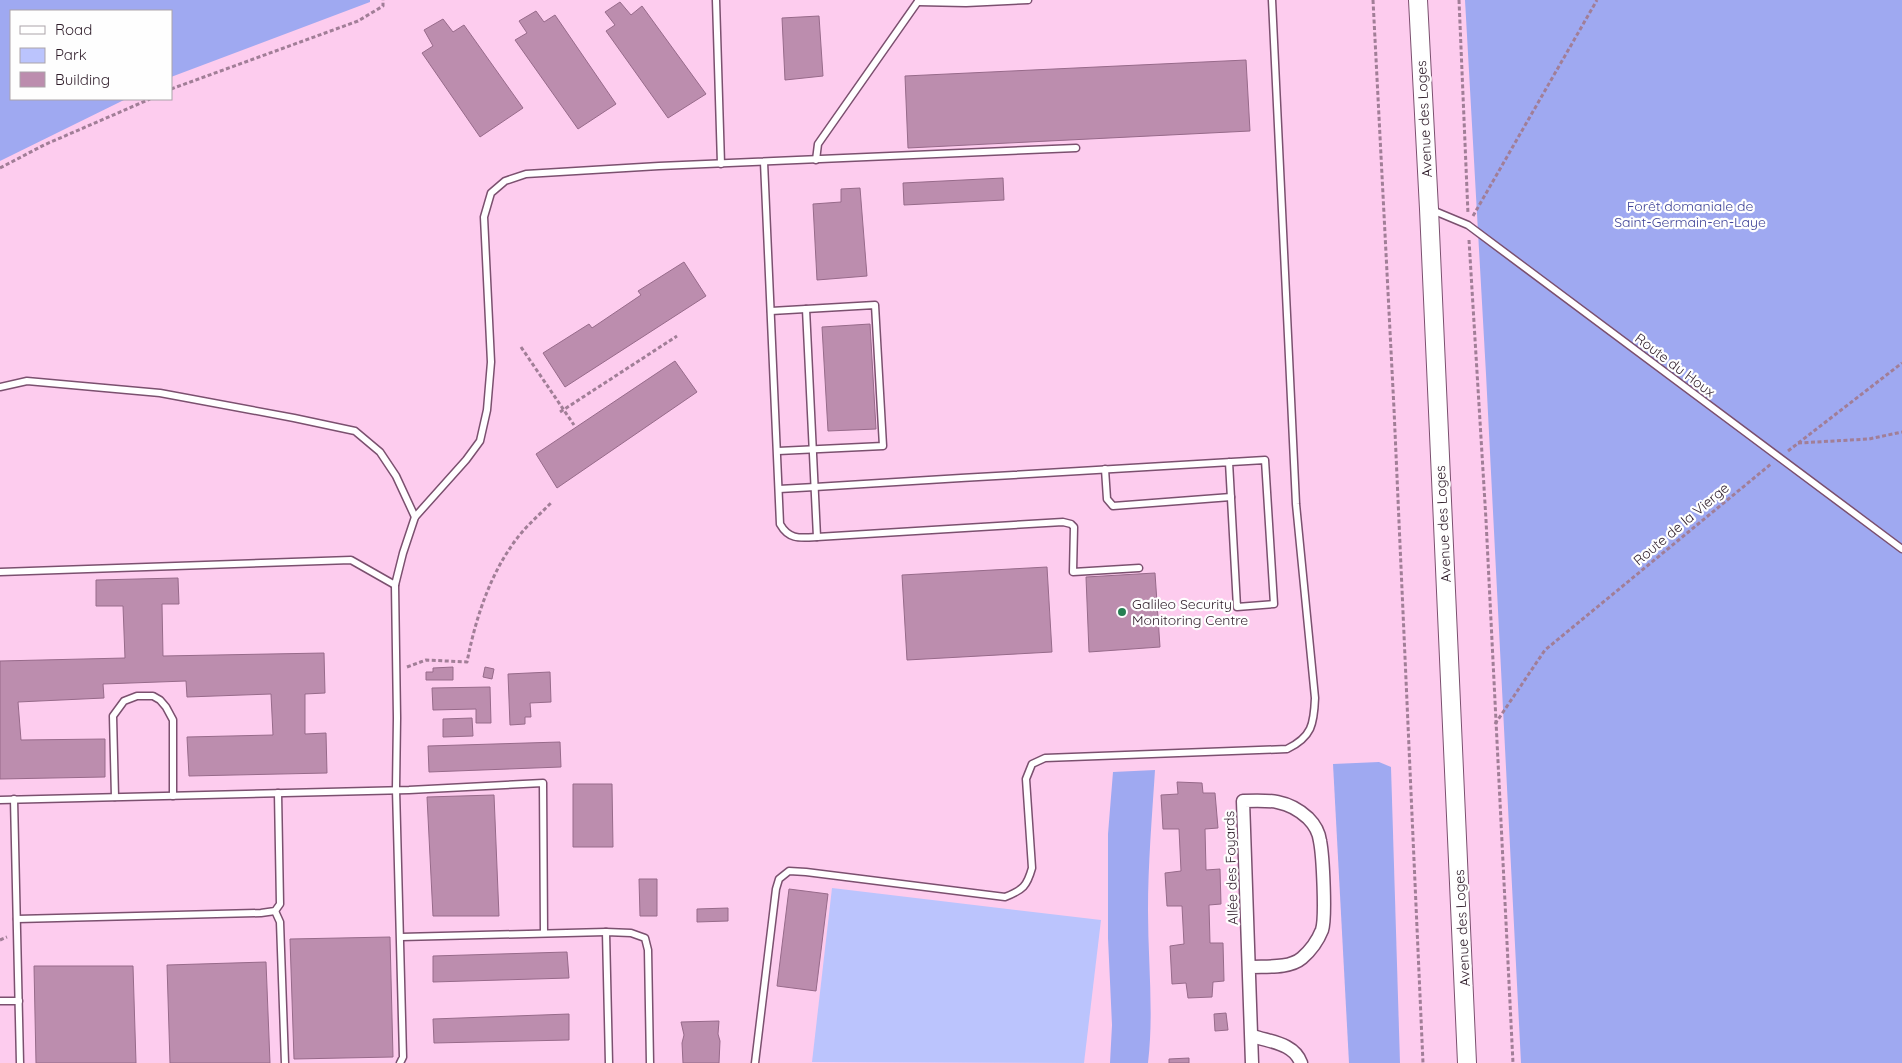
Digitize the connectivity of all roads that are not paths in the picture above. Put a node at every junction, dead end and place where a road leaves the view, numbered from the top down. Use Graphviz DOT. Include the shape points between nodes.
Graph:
graph roads {
  1 [pos="716,0"];
  2 [pos="1028,0"];
  3 [pos="1272,0"];
  4 [pos="1418,0"];
  5 [pos="919,1"];
  6 [pos="1076,148"];
  7 [pos="816,160"];
  8 [pos="764,162"];
  9 [pos="721,164"];
  10 [pos="1429,209"];
  11 [pos="806,309"];
  12 [pos="771,311"];
  13 [pos="0,387"];
  14 [pos="813,450"];
  15 [pos="778,451"];
  16 [pos="1229,462"];
  17 [pos="1105,469"];
  18 [pos="815,486"];
  19 [pos="779,489"];
  20 [pos="1231,498"];
  21 [pos="415,517"];
  22 [pos="817,537"];
  23 [pos="1902,549"];
  24 [pos="1138,568"];
  25 [pos="0,572"];
  26 [pos="395,585"];
  27 [pos="396,789"];
  28 [pos="278,793"];
  29 [pos="173,796"];
  30 [pos="115,797"];
  31 [pos="14,799"];
  32 [pos="0,800"];
  33 [pos="275,911"];
  34 [pos="17,919"];
  35 [pos="606,932"];
  36 [pos="544,934"];
  37 [pos="401,937"];
  38 [pos="1250,967"];
  39 [pos="0,1001"];
  40 [pos="19,1001"];
  41 [pos="1252,1036"];
  42 [pos="1468,1058"];
  43 [pos="20,1063"];
  44 [pos="285,1063"];
  45 [pos="400,1063"];
  46 [pos="609,1063"];
  47 [pos="650,1063"];
  48 [pos="755,1063"];
  49 [pos="1252,1063"];
  50 [pos="1301,1063"];
  1 -- 9 [label="lane"];
  2 -- 5 [label="lane" via="966,4"];
  3 -- 48 [label="lane" via="1296,504 1315,698 1310,732 1298,744 1287,749 1045,758 1032,764 1026,779 1032,868 1028,882 1019,892 1006,897 789,871 779,880 776,889"];
  4 -- 10 [label="main road, Avenue des Loges"];
  5 -- 7 [label="lane" via="818,144"];
  6 -- 7 [label="lane"];
  7 -- 8 [label="lane"];
  8 -- 9 [label="lane"];
  8 -- 12 [label="lane"];
  9 -- 21 [label="lane" via="526,174 505,181 491,193 484,217 491,362 487,410 480,441"];
  10 -- 23 [label="lane, Route du Houx" via="1468,225"];
  10 -- 42 [label="main road, Avenue des Loges"];
  11 -- 12 [label="lane"];
  11 -- 14 [label="lane"];
  11 -- 14 [label="lane" via="875,305 883,446"];
  12 -- 15 [label="lane"];
  13 -- 21 [label="lane" via="27,381 160,393 355,431 380,452 396,476"];
  14 -- 15 [label="lane"];
  14 -- 18 [label="lane"];
  15 -- 19 [label="lane"];
  16 -- 17 [label="lane"];
  16 -- 20 [label="lane"];
  16 -- 20 [label="lane" via="1265,460 1274,604 1237,607"];
  17 -- 18 [label="lane"];
  17 -- 20 [label="lane" via="1107,499 1113,506"];
  18 -- 19 [label="lane"];
  18 -- 22 [label="lane"];
  19 -- 22 [label="lane" via="780,524 785,533 797,538"];
  21 -- 26 [label="lane"];
  22 -- 24 [label="lane" via="1063,522 1074,527 1073,572"];
  25 -- 26 [label="lane" via="351,560"];
  26 -- 27 [label="lane"];
  27 -- 28 [label="lane"];
  27 -- 36 [label="lane" via="544,783"];
  27 -- 37 [label="lane"];
  28 -- 29 [label="lane"];
  28 -- 33 [label="lane" via="280,904"];
  29 -- 30 [label="lane"];
  29 -- 30 [label="lane" via="173,720 160,700 153,696 137,696 124,701 113,716"];
  30 -- 31 [label="lane"];
  31 -- 32 [label="lane"];
  31 -- 34 [label="lane"];
  33 -- 34 [label="lane"];
  33 -- 44 [label="lane" via="280,922"];
  34 -- 40 [label="lane"];
  35 -- 36 [label="lane"];
  35 -- 46 [label="lane"];
  35 -- 47 [label="lane" via="631,933 645,938 648,950"];
  36 -- 37 [label="lane"];
  37 -- 45 [label="lane" via="404,1058"];
  38 -- 38 [label="street, Allée des Foyards" via="1243,801 1282,802 1309,819 1320,841 1322,929 1301,959 1287,964"];
  38 -- 41 [label="street, Allée des Foyards"];
  39 -- 40 [label="lane"];
  40 -- 43 [label="lane"];
  41 -- 49 [label="street, Allée des Foyards"];
  41 -- 50 [label="street" via="1288,1047"];
}
